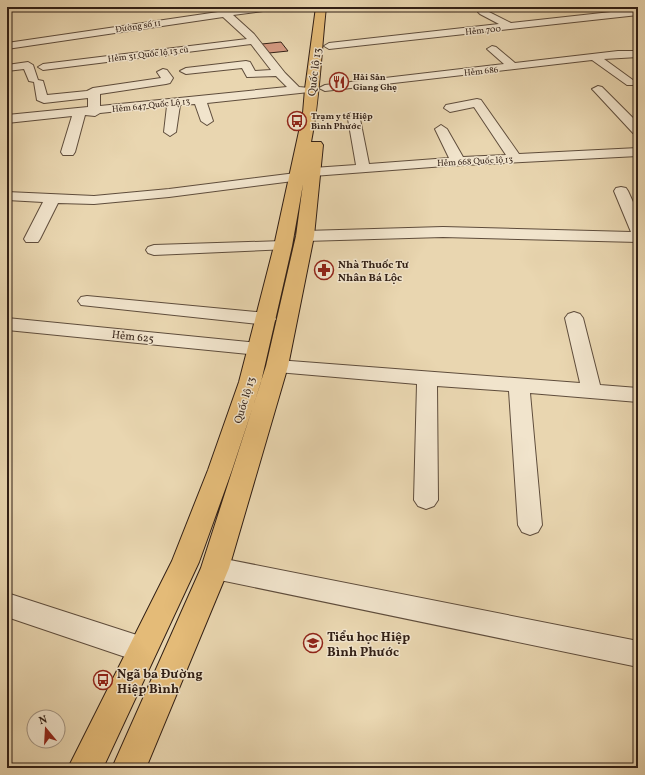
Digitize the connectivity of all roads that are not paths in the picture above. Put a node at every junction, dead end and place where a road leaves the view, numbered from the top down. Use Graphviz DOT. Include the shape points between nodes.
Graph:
graph roads {
  1 [pos="270,7"];
  2 [pos="321,7"];
  3 [pos="333,7"];
  4 [pos="221,10"];
  5 [pos="483,12"];
  6 [pos="638,12"];
  7 [pos="149,15"];
  8 [pos="98,21"];
  9 [pos="156,23"];
  10 [pos="511,27"];
  11 [pos="104,31"];
  12 [pos="254,41"];
  13 [pos="7,46"];
  14 [pos="328,46"];
  15 [pos="492,49"];
  16 [pos="618,54"];
  17 [pos="638,54"];
  18 [pos="594,57"];
  19 [pos="638,65"];
  20 [pos="514,67"];
  21 [pos="7,68"];
  22 [pos="43,68"];
  23 [pos="186,71"];
  24 [pos="163,72"];
  25 [pos="279,72"];
  26 [pos="631,83"];
  27 [pos="310,89"];
  28 [pos="598,89"];
  29 [pos="94,94"];
  30 [pos="200,100"];
  31 [pos="174,103"];
  32 [pos="450,108"];
  33 [pos="95,112"];
  34 [pos="79,113"];
  35 [pos="11,119"];
  36 [pos="354,119"];
  37 [pos="207,120"];
  38 [pos="441,128"];
  39 [pos="638,130"];
  40 [pos="170,132"];
  41 [pos="7,133"];
  42 [pos="68,152"];
  43 [pos="638,152"];
  44 [pos="515,158"];
  45 [pos="458,161"];
  46 [pos="363,168"];
  47 [pos="304,175"];
  48 [pos="621,191"];
  49 [pos="11,197"];
  50 [pos="52,199"];
  51 [pos="7,211"];
  52 [pos="638,231"];
  53 [pos="305,236"];
  54 [pos="638,237"];
  55 [pos="32,239"];
  56 [pos="283,246"];
  57 [pos="154,250"];
  58 [pos="87,301"];
  59 [pos="574,318"];
  60 [pos="267,319"];
  61 [pos="7,324"];
  62 [pos="259,349"];
  63 [pos="277,366"];
  64 [pos="427,377"];
  65 [pos="519,385"];
  66 [pos="591,390"];
  67 [pos="638,394"];
  68 [pos="426,500"];
  69 [pos="530,525"];
  70 [pos="215,568"];
  71 [pos="7,605"];
  72 [pos="143,650"];
  73 [pos="638,654"];
  74 [pos="86,768"];
  75 [pos="129,768"];
  1 -- 4 [label="street, Đường số 11"];
  2 -- 27 [label="highway, Quốc lộ 13"];
  3 -- 14 [label="highway, Quốc lộ 13"];
  4 -- 9 [label="street, Đường số 11"];
  4 -- 12 [label="street"];
  5 -- 10 [label="street"];
  6 -- 10 [label="street, Hẻm 700"];
  7 -- 9 [label="street"];
  8 -- 11 [label="street"];
  9 -- 11 [label="street, Đường số 11"];
  10 -- 14 [label="street, Hẻm 700"];
  11 -- 13 [label="street, Đường số 11"];
  12 -- 22 [label="street, Hẻm 31 Quốc lộ 13 cũ"];
  12 -- 25 [label="street"];
  14 -- 27 [label="highway, Quốc lộ 13"];
  15 -- 20 [label="street"];
  16 -- 17 [label="street, Hẻm 686"];
  16 -- 18 [label="street, Hẻm 686"];
  16 -- 19 [label="street"];
  18 -- 20 [label="street, Hẻm 686"];
  18 -- 26 [label="street"];
  20 -- 27 [label="street, Hẻm 686"];
  21 -- 29 [label="street" via="28,65 44,99"];
  23 -- 25 [label="street" via="246,64 251,75"];
  24 -- 29 [label="street" via="166,81 100,88 93,91"];
  25 -- 27 [label="street"];
  27 -- 30 [label="street, Hẻm 647 Quốc Lộ 13"];
  27 -- 47 [label="highway, Quốc lộ 13"];
  28 -- 39 [label="street"];
  29 -- 33 [label="street"];
  30 -- 31 [label="street, Hẻm 647 Quốc Lộ 13"];
  30 -- 37 [label="street"];
  31 -- 33 [label="street, Hẻm 647 Quốc Lộ 13"];
  31 -- 40 [label="street"];
  32 -- 44 [label="street" via="477,103"];
  33 -- 34 [label="street, Hẻm 647 Quốc Lộ 13"];
  34 -- 35 [label="street, Hẻm 647 Quốc Lộ 13"];
  34 -- 42 [label="street"];
  35 -- 41 [label="street"];
  36 -- 46 [label="street"];
  38 -- 45 [label="street"];
  43 -- 44 [label="street, Hẻm 668 Quốc lộ 13"];
  44 -- 45 [label="street, Hẻm 668 Quốc lộ 13"];
  45 -- 46 [label="street, Hẻm 668 Quốc lộ 13"];
  46 -- 47 [label="street, Hẻm 668 Quốc lộ 13"];
  47 -- 50 [label="street, Hẻm 668 Quốc lộ 13" via="169,193 94,200"];
  47 -- 53 [label="highway, Quốc lộ 13"];
  47 -- 56 [label="highway, Quốc lộ 13"];
  48 -- 52 [label="street"];
  49 -- 50 [label="street, Hẻm 668 Quốc lộ 13"];
  49 -- 51 [label="street"];
  50 -- 55 [label="street"];
  53 -- 54 [label="street" via="443,232"];
  53 -- 63 [label="highway, Quốc lộ 13"];
  56 -- 57 [label="street"];
  56 -- 60 [label="highway, Quốc lộ 13"];
  58 -- 60 [label="street"];
  59 -- 66 [label="street"];
  60 -- 62 [label="highway, Quốc lộ 13"];
  61 -- 62 [label="street, Hẻm 625"];
  62 -- 72 [label="highway, Quốc lộ 13" via="236,425 185,562"];
  63 -- 64 [label="street"];
  63 -- 70 [label="highway, Quốc lộ 13"];
  64 -- 65 [label="street"];
  64 -- 68 [label="street"];
  65 -- 66 [label="street"];
  65 -- 69 [label="street"];
  66 -- 67 [label="street"];
  70 -- 73 [label="street"];
  70 -- 75 [label="highway, Quốc lộ 13"];
  71 -- 72 [label="street"];
  72 -- 74 [label="highway, Quốc lộ 13"];
}
